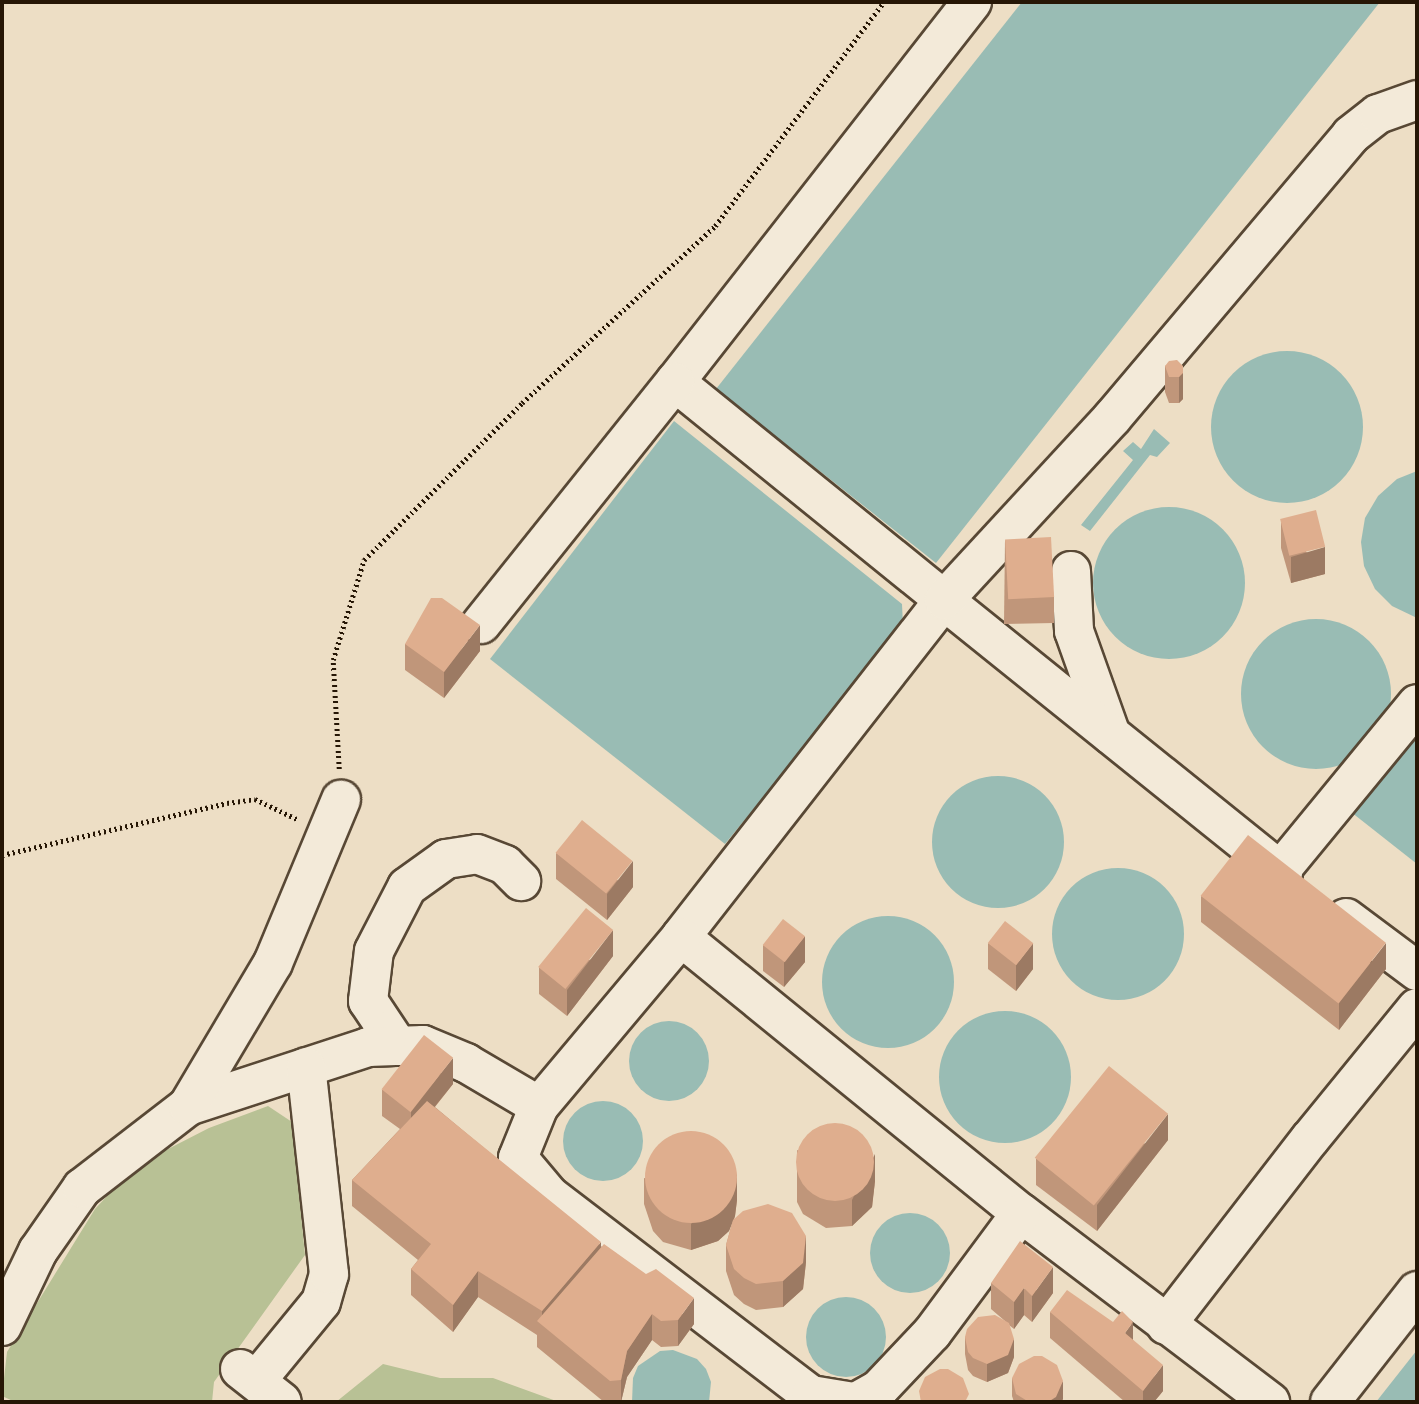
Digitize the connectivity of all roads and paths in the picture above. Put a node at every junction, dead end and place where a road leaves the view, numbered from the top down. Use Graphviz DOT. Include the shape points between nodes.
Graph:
graph roads {
  1 [pos="884,2"];
  2 [pos="972,2"];
  3 [pos="1417,100"];
  4 [pos="676,382"];
  5 [pos="1070,571"];
  6 [pos="944,600"];
  7 [pos="481,624"];
  8 [pos="1417,704"];
  9 [pos="1111,735"];
  10 [pos="341,800"];
  11 [pos="2,855"];
  12 [pos="521,881"];
  13 [pos="1303,888"];
  14 [pos="681,937"];
  15 [pos="1417,971"];
  16 [pos="1417,1008"];
  17 [pos="398,1046"];
  18 [pos="306,1067"];
  19 [pos="188,1106"];
  20 [pos="539,1107"];
  21 [pos="1021,1213"];
  22 [pos="1417,1291"];
  23 [pos="1166,1325"];
  24 [pos="2,1326"];
  25 [pos="259,1384"];
  26 [pos="854,1402"];
  27 [pos="1270,1402"];
  28 [pos="1330,1402"];
  1 -- 10 [label="path" via="715,226 522,403 364,560 333,660"];
  2 -- 4 [label="street"];
  3 -- 6 [label="street" via="1378,114 1351,135 1112,418"];
  4 -- 6 [label="street"];
  4 -- 7 [label="street"];
  5 -- 9 [label="street" via="1074,631"];
  6 -- 9 [label="street"];
  6 -- 14 [label="street"];
  8 -- 13 [label="street"];
  9 -- 13 [label="street"];
  10 -- 11 [label="path" via="295,819 255,799 227,803"];
  10 -- 19 [label="street" via="273,963"];
  12 -- 17 [label="street" via="505,865 477,855 446,859 407,887 374,951 368,1001"];
  13 -- 15 [label="street"];
  14 -- 20 [label="street"];
  14 -- 21 [label="street"];
  16 -- 23 [label="street"];
  17 -- 18 [label="street" via="368,1047"];
  17 -- 20 [label="street" via="423,1045 466,1063"];
  18 -- 19 [label="street"];
  18 -- 25 [label="street" via="329,1274 321,1302"];
  19 -- 24 [label="street" via="82,1188 38,1251"];
  20 -- 26 [label="street" via="518,1158 549,1195 811,1395"];
  21 -- 23 [label="street"];
  21 -- 26 [label="street" via="932,1333 879,1389"];
  22 -- 28 [label="street"];
  23 -- 27 [label="street"];
}
